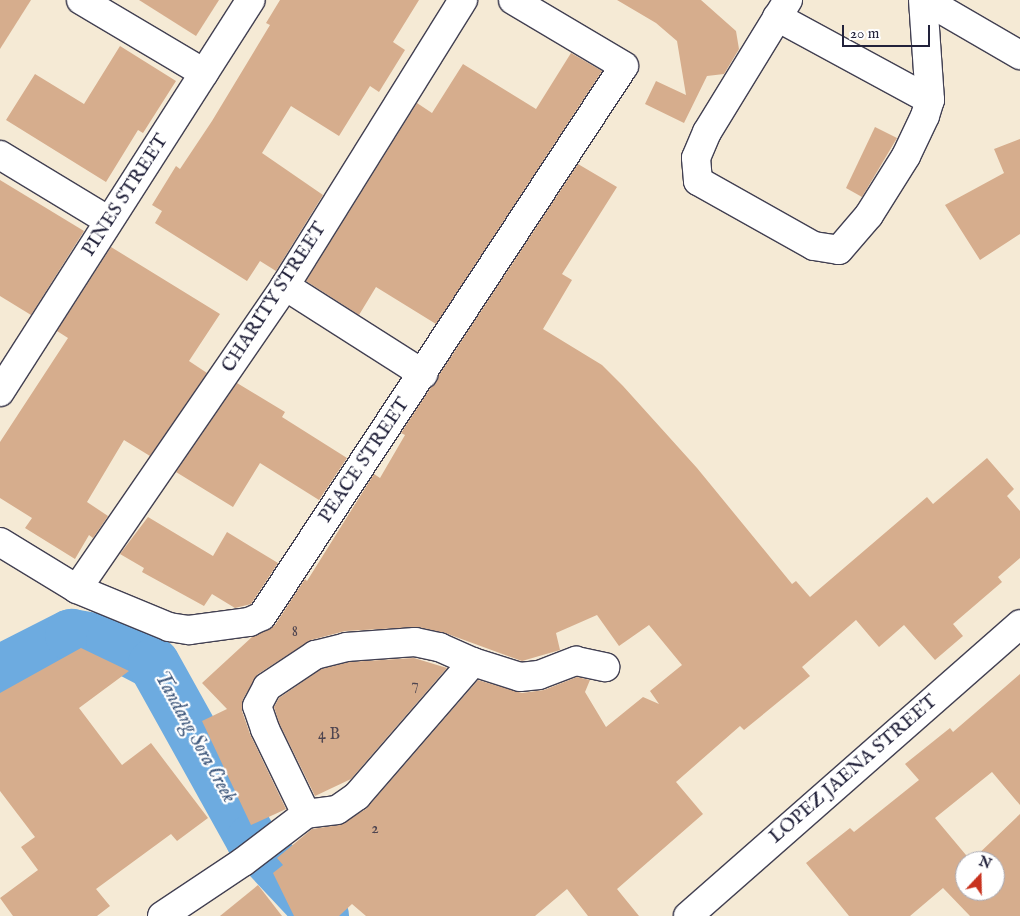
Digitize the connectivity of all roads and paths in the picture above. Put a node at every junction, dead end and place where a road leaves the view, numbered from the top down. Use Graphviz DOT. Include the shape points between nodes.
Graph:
graph roads {
  1 [pos="82,0"];
  2 [pos="252,0"];
  3 [pos="463,0"];
  4 [pos="513,0"];
  5 [pos="924,0"];
  6 [pos="782,9"];
  7 [pos="1020,55"];
  8 [pos="204,74"];
  9 [pos="930,100"];
  10 [pos="0,155"];
  11 [pos="109,221"];
  12 [pos="285,286"];
  13 [pos="423,374"];
  14 [pos="0,392"];
  15 [pos="0,542"];
  16 [pos="77,589"];
  17 [pos="1020,624"];
  18 [pos="473,662"];
  19 [pos="605,667"];
  20 [pos="306,814"];
  21 [pos="162,916"];
  22 [pos="688,916"];
  1 -- 8 [label="street"];
  2 -- 8 [label="street, PINES STREET"];
  3 -- 12 [label="street, CHARITY STREET"];
  4 -- 13 [label="street, PEACE STREET" via="624,66"];
  5 -- 7 [label="street"];
  5 -- 9 [label="street"];
  6 -- 9 [label="street"];
  6 -- 9 [label="street" via="708,132 696,158 698,181 814,246 839,250 869,215 906,156"];
  8 -- 11 [label="street, PINES STREET"];
  10 -- 11 [label="street"];
  11 -- 14 [label="street, PINES STREET"];
  12 -- 13 [label="street"];
  12 -- 16 [label="street, CHARITY STREET"];
  13 -- 16 [label="street, PEACE STREET" via="262,616 249,622 190,630 169,627"];
  15 -- 16 [label="street, PEACE STREET"];
  17 -- 22 [label="street, LOPEZ JAENA STREET"];
  18 -- 19 [label="street" via="520,677 539,675 576,661"];
  18 -- 20 [label="street" via="357,796 337,810"];
  18 -- 20 [label="street" via="425,643 346,647 315,655 267,687 257,706 259,716"];
  20 -- 21 [label="street" via="243,862"];
}
